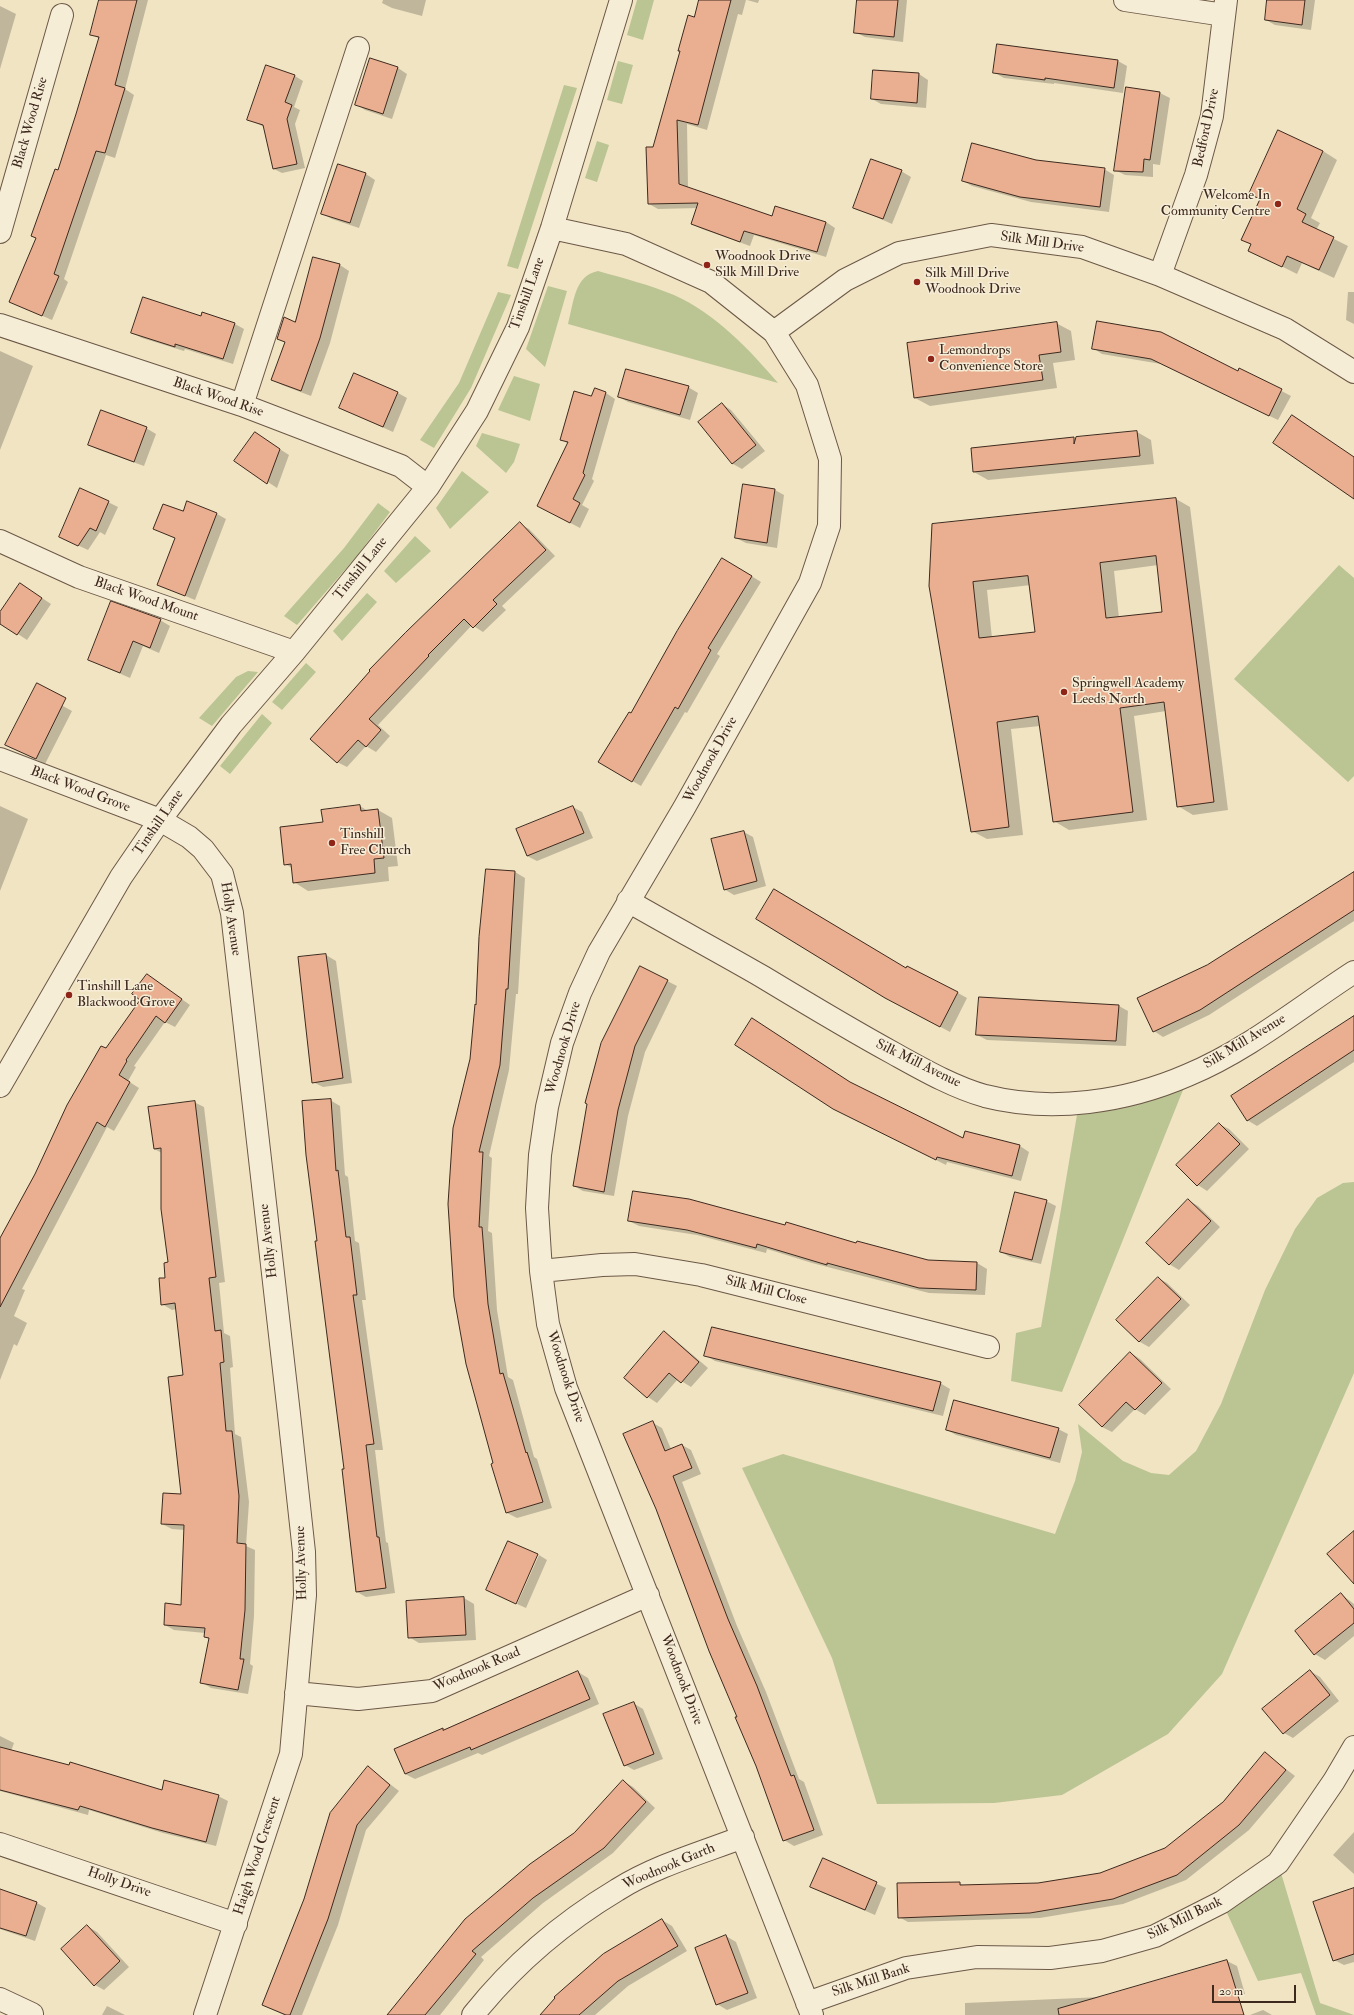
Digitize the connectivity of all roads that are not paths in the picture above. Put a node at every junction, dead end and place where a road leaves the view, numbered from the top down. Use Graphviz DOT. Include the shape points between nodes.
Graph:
graph roads {
  1 [pos="620,0"];
  2 [pos="1125,0"];
  3 [pos="1225,7"];
  4 [pos="62,15"];
  5 [pos="358,48"];
  6 [pos="552,228"];
  7 [pos="0,232"];
  8 [pos="1160,275"];
  9 [pos="0,325"];
  10 [pos="774,332"];
  11 [pos="1354,372"];
  12 [pos="242,405"];
  13 [pos="428,487"];
  14 [pos="0,541"];
  15 [pos="294,652"];
  16 [pos="0,760"];
  17 [pos="160,820"];
  18 [pos="628,901"];
  19 [pos="1354,972"];
  20 [pos="0,1086"];
  21 [pos="540,1271"];
  22 [pos="988,1347"];
  23 [pos="648,1595"];
  24 [pos="296,1693"];
  25 [pos="1354,1747"];
  26 [pos="743,1837"];
  27 [pos="0,1844"];
  28 [pos="236,1924"];
  29 [pos="0,1999"];
  30 [pos="810,2009"];
  31 [pos="32,2014"];
  32 [pos="205,2015"];
  33 [pos="473,2015"];
  1 -- 6 [label="street, Tinshill Lane"];
  2 -- 3 [label="street"];
  3 -- 8 [label="street, Bedford Drive" via="1212,116 1196,175"];
  4 -- 7 [label="street, Black Wood Rise"];
  5 -- 12 [label="street"];
  6 -- 10 [label="street, Woodnook Drive" via="626,244 711,282"];
  6 -- 13 [label="street, Tinshill Lane" via="518,327 476,410"];
  8 -- 10 [label="street, Silk Mill Drive" via="1082,247 991,235 899,253 845,280"];
  8 -- 11 [label="street, Silk Mill Drive" via="1285,329"];
  9 -- 12 [label="street, Black Wood Rise"];
  10 -- 18 [label="street, Woodnook Drive" via="808,385 830,459 829,526 810,583 684,808"];
  12 -- 13 [label="street, Black Wood Rise" via="401,466"];
  13 -- 15 [label="street, Tinshill Lane"];
  14 -- 15 [label="street, Black Wood Mount" via="79,577"];
  15 -- 17 [label="street, Tinshill Lane" via="231,725"];
  16 -- 17 [label="street, Black Wood Grove"];
  17 -- 20 [label="street, Tinshill Lane" via="121,878"];
  17 -- 24 [label="street, Holly Avenue" via="189,837 215,863 222,874 232,913 304,1552 305,1595"];
  18 -- 19 [label="street, Silk Mill Avenue" via="930,1074 985,1096 1036,1104 1079,1103 1127,1097 1189,1075 1243,1046"];
  18 -- 21 [label="street, Woodnook Drive" via="599,952 580,993 562,1043 547,1107 540,1154 537,1208"];
  21 -- 22 [label="street, Silk Mill Close" via="635,1264 701,1275"];
  21 -- 23 [label="street, Woodnook Drive" via="548,1324 566,1388"];
  23 -- 24 [label="street, Woodnook Road" via="432,1691 358,1699"];
  23 -- 26 [label="street, Woodnook Drive"];
  24 -- 28 [label="street, Haigh Wood Crescent" via="291,1754"];
  25 -- 30 [label="street, Silk Mill Bank" via="1278,1863 1222,1902 1155,1936 1102,1951 1050,1958 977,1957 906,1968"];
  26 -- 30 [label="street, Woodnook Drive"];
  26 -- 33 [label="street, Woodnook Garth" via="671,1864 617,1889 565,1925 526,1957"];
  27 -- 28 [label="street, Holly Drive"];
  28 -- 32 [label="street, Haigh Wood Crescent"];
  29 -- 31 [label="street"];
}
